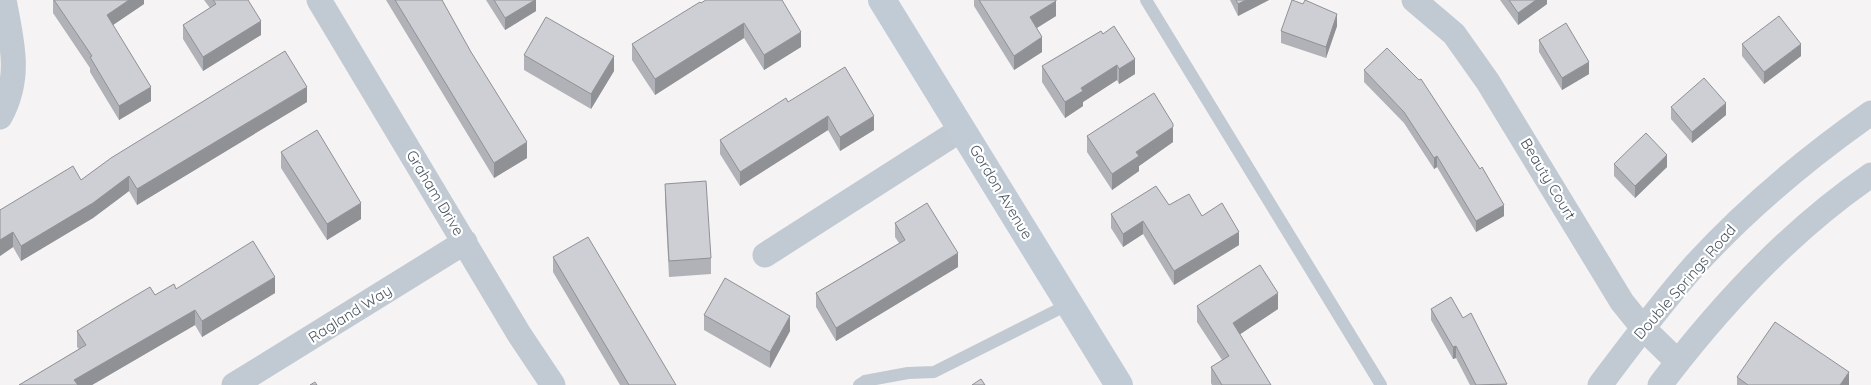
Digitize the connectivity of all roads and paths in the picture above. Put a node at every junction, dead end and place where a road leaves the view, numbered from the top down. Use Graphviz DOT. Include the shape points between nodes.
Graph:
graph roads {
  1 [pos="4,0"];
  2 [pos="319,0"];
  3 [pos="882,0"];
  4 [pos="1146,0"];
  5 [pos="1414,0"];
  6 [pos="1871,113"];
  7 [pos="0,117"];
  8 [pos="962,129"];
  9 [pos="1871,175"];
  10 [pos="465,242"];
  11 [pos="765,255"];
  12 [pos="1068,304"];
  13 [pos="1643,328"];
  14 [pos="1678,362"];
  15 [pos="234,385"];
  16 [pos="552,385"];
  17 [pos="859,385"];
  18 [pos="1118,385"];
  19 [pos="1381,385"];
  20 [pos="1600,385"];
  21 [pos="1660,385"];
  1 -- 7 [label="street" via="15,64 10,93"];
  2 -- 10 [label="street, Graham Drive"];
  3 -- 8 [label="main road, Gordon Avenue"];
  4 -- 19 [label="lane"];
  5 -- 13 [label="street, Beauty Court" via="1454,34 1488,82 1622,302"];
  6 -- 13 [label="street, Double Springs Road" via="1763,198 1695,265"];
  8 -- 11 [label="street"];
  8 -- 12 [label="main road, Gordon Avenue"];
  9 -- 14 [label="street" via="1828,207 1760,269"];
  10 -- 15 [label="street, Ragland Way"];
  10 -- 16 [label="street, Graham Drive"];
  12 -- 17 [label="lane" via="934,372"];
  12 -- 18 [label="main road, Gordon Avenue"];
  13 -- 14 [label="street, Beauty Court"];
  13 -- 20 [label="street, Double Springs Road"];
  14 -- 21 [label="street"];
}
